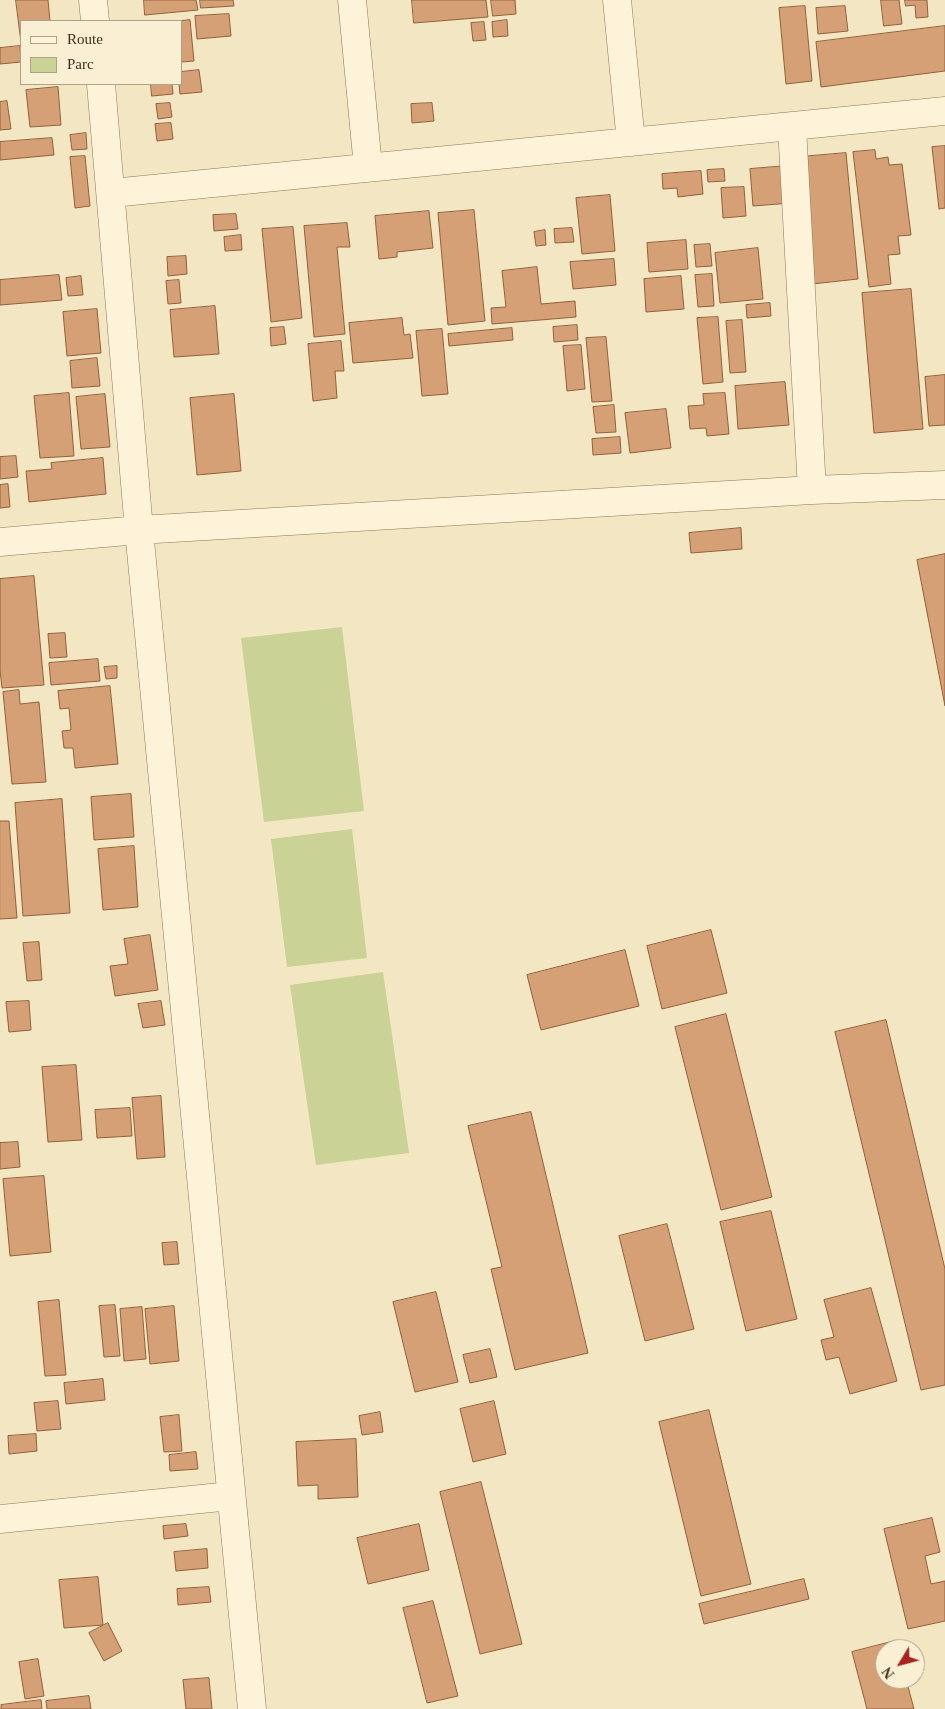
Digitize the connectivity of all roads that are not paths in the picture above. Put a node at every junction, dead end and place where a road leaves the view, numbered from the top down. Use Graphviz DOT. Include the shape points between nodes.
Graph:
graph roads {
  1 [pos="93,0"];
  2 [pos="352,0"];
  3 [pos="617,0"];
  4 [pos="95,20"];
  5 [pos="101,85"];
  6 [pos="945,111"];
  7 [pos="792,127"];
  8 [pos="631,142"];
  9 [pos="368,167"];
  10 [pos="112,193"];
  11 [pos="945,485"];
  12 [pos="812,490"];
  13 [pos="140,530"];
  14 [pos="0,542"];
  15 [pos="231,1496"];
  16 [pos="0,1520"];
  17 [pos="252,1709"];
  1 -- 4 [label="street"];
  2 -- 9 [label="street"];
  3 -- 8 [label="street"];
  5 -- 10 [label="street"];
  6 -- 7 [label="street"];
  7 -- 8 [label="street"];
  7 -- 12 [label="street"];
  8 -- 9 [label="street"];
  9 -- 10 [label="street"];
  10 -- 13 [label="street"];
  11 -- 12 [label="street"];
  12 -- 13 [label="street"];
  13 -- 14 [label="street"];
  13 -- 15 [label="street"];
  15 -- 16 [label="street"];
  15 -- 17 [label="street"];
}
